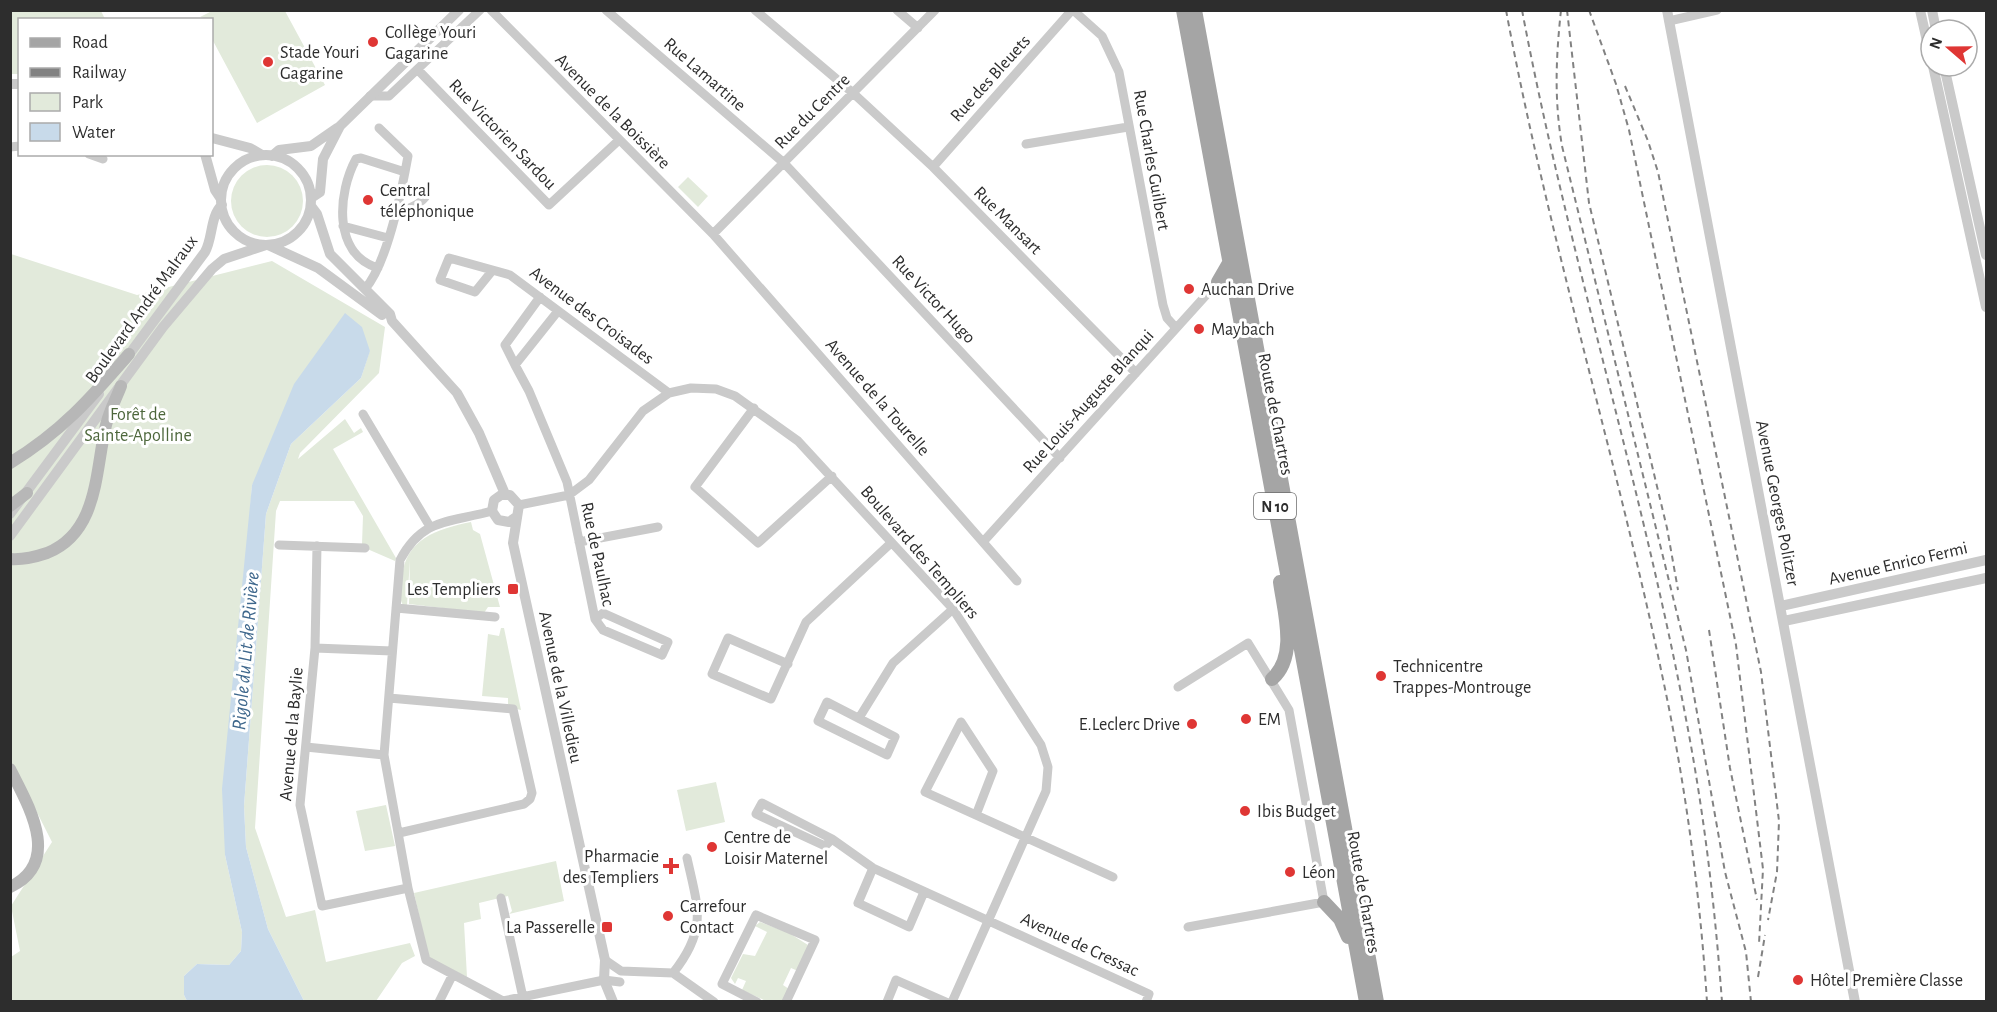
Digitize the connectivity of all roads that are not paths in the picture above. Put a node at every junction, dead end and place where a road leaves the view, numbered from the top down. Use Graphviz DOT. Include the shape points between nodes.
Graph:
graph roads {
  1 [pos="459,10"];
  2 [pos="480,10"];
  3 [pos="491,10"];
  4 [pos="606,10"];
  5 [pos="755,10"];
  6 [pos="897,10"];
  7 [pos="935,10"];
  8 [pos="1072,10"];
  9 [pos="1184,10"];
  10 [pos="1195,10"];
  11 [pos="1717,10"];
  12 [pos="1668,16"];
  13 [pos="918,28"];
  14 [pos="418,70"];
  15 [pos="1936,78"];
  16 [pos="1947,78"];
  17 [pos="853,93"];
  18 [pos="370,96"];
  19 [pos="340,126"];
  20 [pos="1128,127"];
  21 [pos="379,128"];
  22 [pos="213,138"];
  23 [pos="618,141"];
  24 [pos="1026,144"];
  25 [pos="267,155"];
  26 [pos="95,156"];
  27 [pos="206,156"];
  28 [pos="103,159"];
  29 [pos="784,163"];
  30 [pos="933,167"];
  31 [pos="405,172"];
  32 [pos="428,194"];
  33 [pos="222,202"];
  34 [pos="311,202"];
  35 [pos="397,210"];
  36 [pos="343,226"];
  37 [pos="713,234"];
  38 [pos="388,238"];
  39 [pos="267,245"];
  40 [pos="1986,255"];
  41 [pos="1229,263"];
  42 [pos="378,268"];
  43 [pos="492,271"];
  44 [pos="1218,282"];
  45 [pos="365,289"];
  46 [pos="1234,289"];
  47 [pos="540,297"];
  48 [pos="1986,308"];
  49 [pos="558,311"];
  50 [pos="392,321"];
  51 [pos="1176,328"];
  52 [pos="129,354"];
  53 [pos="515,365"];
  54 [pos="1136,373"];
  55 [pos="121,386"];
  56 [pos="669,393"];
  57 [pos="754,408"];
  58 [pos="363,414"];
  59 [pos="1060,458"];
  60 [pos="10,464"];
  61 [pos="832,476"];
  62 [pos="27,493"];
  63 [pos="569,495"];
  64 [pos="501,496"];
  65 [pos="519,505"];
  66 [pos="10,506"];
  67 [pos="492,511"];
  68 [pos="10,514"];
  69 [pos="516,517"];
  70 [pos="501,522"];
  71 [pos="429,525"];
  72 [pos="1278,525"];
  73 [pos="658,527"];
  74 [pos="10,536"];
  75 [pos="579,542"];
  76 [pos="983,542"];
  77 [pos="513,543"];
  78 [pos="891,543"];
  79 [pos="279,545"];
  80 [pos="316,546"];
  81 [pos="365,548"];
  82 [pos="10,559"];
  83 [pos="1986,560"];
  84 [pos="1986,578"];
  85 [pos="1017,581"];
  86 [pos="1781,606"];
  87 [pos="396,608"];
  88 [pos="952,609"];
  89 [pos="495,616"];
  90 [pos="596,619"];
  91 [pos="1784,621"];
  92 [pos="315,648"];
  93 [pos="392,651"];
  94 [pos="788,664"];
  95 [pos="1272,679"];
  96 [pos="1178,687"];
  97 [pos="390,698"];
  98 [pos="859,718"];
  99 [pos="306,747"];
  100 [pos="384,755"];
  101 [pos="10,769"];
  102 [pos="976,815"];
  103 [pos="399,833"];
  104 [pos="1027,838"];
  105 [pos="577,839"];
  106 [pos="832,839"];
  107 [pos="687,858"];
  108 [pos="873,868"];
  109 [pos="1113,877"];
  110 [pos="10,887"];
  111 [pos="408,888"];
  112 [pos="924,892"];
  113 [pos="501,898"];
  114 [pos="1324,902"];
  115 [pos="989,921"];
  116 [pos="1188,927"];
  117 [pos="605,960"];
  118 [pos="621,971"];
  119 [pos="635,972"];
  120 [pos="673,973"];
  121 [pos="452,976"];
  122 [pos="604,980"];
  123 [pos="620,982"];
  124 [pos="524,1000"];
  125 [pos="610,1000"];
  126 [pos="752,1000"];
  127 [pos="439,1002"];
  128 [pos="714,1002"];
  129 [pos="786,1002"];
  130 [pos="887,1002"];
  131 [pos="946,1002"];
  132 [pos="952,1002"];
  133 [pos="1146,1002"];
  134 [pos="1364,1002"];
  135 [pos="1377,1002"];
  136 [pos="1855,1002"];
  1 -- 18 [label="street"];
  2 -- 14 [label="street"];
  3 -- 23 [label="street, Avenue de la Boissière"];
  4 -- 29 [label="street, Rue Lamartine"];
  5 -- 17 [label="street, Rue Mansart"];
  6 -- 13 [label="street"];
  7 -- 13 [label="street, Rue du Centre"];
  8 -- 20 [label="street, Rue Charles Guilbert" via="1102,36 1110,51 1119,72"];
  8 -- 30 [label="street, Rue des Bleuets"];
  9 -- 41 [label="main road, Route de Chartres / N 10"];
  10 -- 135 [label="main road, Route de Chartres / N 10"];
  11 -- 12 [label="street"];
  12 -- 86 [label="street, Avenue Georges Politzer"];
  13 -- 17 [label="street, Rue du Centre"];
  14 -- 18 [label="street" via="389,96"];
  14 -- 23 [label="street, Rue Victorien Sardou" via="549,205"];
  15 -- 48 [label="street"];
  16 -- 40 [label="street"];
  17 -- 29 [label="street, Rue du Centre"];
  17 -- 30 [label="street, Rue Mansart"];
  18 -- 19 [label="street"];
  19 -- 25 [label="street" via="311,146"];
  19 -- 34 [label="street" via="322,159 320,192"];
  20 -- 24 [label="street"];
  20 -- 51 [label="street, Rue Charles Guilbert" via="1163,304 1167,318"];
  21 -- 31 [label="street" via="408,156"];
  22 -- 25 [label="street"];
  23 -- 37 [label="street, Avenue de la Boissière"];
  25 -- 33 [label="street" via="246,160 233,170 225,183"];
  25 -- 34 [label="street" via="295,165 309,186"];
  26 -- 28 [label="street"];
  27 -- 33 [label="street"];
  29 -- 37 [label="street, Rue du Centre"];
  29 -- 59 [label="street, Rue Victor Hugo"];
  30 -- 54 [label="street, Rue Mansart"];
  31 -- 35 [label="street"];
  31 -- 36 [label="street" via="391,165 356,159 344,196"];
  32 -- 35 [label="street" via="406,209"];
  33 -- 39 [label="street" via="226,221 236,234"];
  33 -- 52 [label="street, Boulevard André Malraux" via="206,252"];
  34 -- 39 [label="street" via="306,221 297,234"];
  34 -- 45 [label="street" via="330,254"];
  35 -- 38 [label="street"];
  36 -- 38 [label="street"];
  36 -- 42 [label="street" via="345,238 356,252 366,263"];
  37 -- 76 [label="street, Avenue de la Tourelle"];
  38 -- 42 [label="street"];
  39 -- 50 [label="street" via="318,268"];
  39 -- 55 [label="street, Boulevard André Malraux" via="217,263 163,327"];
  41 -- 44 [label="main road"];
  41 -- 46 [label="main road, Route de Chartres / N 10"];
  42 -- 45 [label="street"];
  43 -- 43 [label="street, Avenue des Croisades" via="449,258 440,280 475,292"];
  43 -- 47 [label="street, Avenue des Croisades" via="510,275"];
  44 -- 46 [label="main road"];
  44 -- 51 [label="street, Rue Louis-Auguste Blanqui"];
  45 -- 50 [label="street"];
  46 -- 72 [label="main road, Route de Chartres / N 10"];
  47 -- 49 [label="street, Avenue des Croisades"];
  47 -- 53 [label="street, Rue de Paulhac" via="505,345"];
  49 -- 53 [label="street"];
  49 -- 56 [label="street, Avenue des Croisades"];
  50 -- 64 [label="street" via="457,393 496,470"];
  51 -- 54 [label="street, Rue Louis-Auguste Blanqui"];
  52 -- 60 [label="main road" via="85,405 45,442"];
  52 -- 62 [label="street, Boulevard André Malraux"];
  53 -- 63 [label="street, Rue de Paulhac"];
  54 -- 59 [label="street, Rue Louis-Auguste Blanqui"];
  55 -- 74 [label="street, Boulevard André Malraux"];
  55 -- 82 [label="main road" via="106,423 90,508 78,529 59,548 32,558"];
  56 -- 57 [label="street, Boulevard des Templiers" via="716,388"];
  56 -- 63 [label="street, Boulevard des Templiers" via="643,411 589,480"];
  57 -- 61 [label="street, Boulevard des Templiers" via="798,441"];
  57 -- 61 [label="street" via="695,487 758,543"];
  58 -- 71 [label="street"];
  59 -- 76 [label="street, Rue Louis-Auguste Blanqui"];
  61 -- 78 [label="street, Boulevard des Templiers"];
  62 -- 66 [label="main road"];
  62 -- 68 [label="street, Boulevard André Malraux"];
  63 -- 65 [label="street, Boulevard des Templiers"];
  63 -- 75 [label="street, Rue de Paulhac"];
  64 -- 65 [label="street" via="514,497"];
  64 -- 67 [label="street" via="492,503"];
  65 -- 69 [label="street"];
  67 -- 70 [label="street"];
  67 -- 71 [label="street"];
  69 -- 70 [label="street"];
  69 -- 77 [label="street, Avenue de la Villedieu"];
  70 -- 77 [label="street, Avenue de la Villedieu"];
  71 -- 87 [label="street" via="408,544 400,560"];
  72 -- 95 [label="main road" via="1273,535 1287,640 1284,664"];
  72 -- 134 [label="main road, Route de Chartres / N 10"];
  73 -- 75 [label="street"];
  75 -- 90 [label="street, Rue de Paulhac"];
  76 -- 85 [label="street, Avenue de la Tourelle"];
  77 -- 105 [label="street, Avenue de la Villedieu"];
  78 -- 88 [label="street, Boulevard des Templiers"];
  78 -- 94 [label="street" via="806,622"];
  79 -- 80 [label="street"];
  80 -- 81 [label="street"];
  80 -- 92 [label="street, Avenue de la Baylie"];
  83 -- 86 [label="street, Avenue Enrico Fermi"];
  84 -- 91 [label="street, Avenue Enrico Fermi"];
  86 -- 91 [label="street, Avenue Georges Politzer"];
  87 -- 89 [label="street"];
  87 -- 93 [label="street"];
  88 -- 98 [label="street" via="893,663"];
  88 -- 104 [label="street, Boulevard des Templiers" via="1041,745 1048,767 1046,791"];
  90 -- 90 [label="street, Rue de Paulhac" via="603,630 662,656 668,642 603,613"];
  91 -- 136 [label="street, Avenue Georges Politzer"];
  92 -- 93 [label="street"];
  92 -- 99 [label="street, Avenue de la Baylie"];
  93 -- 97 [label="street"];
  94 -- 94 [label="street" via="729,638 712,674 771,699"];
  95 -- 96 [label="street" via="1248,643"];
  95 -- 114 [label="street" via="1289,710"];
  97 -- 100 [label="street"];
  97 -- 103 [label="street" via="513,710 532,793 524,804"];
  98 -- 98 [label="street" via="827,702 818,721 887,755 896,738"];
  99 -- 100 [label="street"];
  99 -- 111 [label="street, Avenue de la Baylie" via="300,805 322,906"];
  100 -- 103 [label="street"];
  101 -- 110 [label="main road" via="38,831 40,852 31,872"];
  102 -- 102 [label="street" via="993,771 961,722 925,792"];
  102 -- 104 [label="street"];
  103 -- 111 [label="street"];
  104 -- 109 [label="street"];
  104 -- 115 [label="street, Boulevard des Templiers"];
  105 -- 117 [label="street, Avenue de la Villedieu"];
  105 -- 122 [label="street, Avenue de la Villedieu" via="586,903"];
  106 -- 106 [label="street" via="825,846 756,814 762,803"];
  106 -- 108 [label="street"];
  107 -- 120 [label="street" via="699,914 698,929"];
  108 -- 112 [label="street"];
  108 -- 112 [label="street" via="858,903 909,927"];
  111 -- 121 [label="street" via="426,960"];
  112 -- 115 [label="street"];
  113 -- 124 [label="street"];
  114 -- 116 [label="street"];
  114 -- 134 [label="main road" via="1345,928"];
  115 -- 132 [label="street, Boulevard des Templiers"];
  115 -- 133 [label="street, Avenue de Cressac" via="1149,994"];
  117 -- 118 [label="street"];
  117 -- 122 [label="street, Avenue de la Villedieu"];
  118 -- 119 [label="street"];
  118 -- 122 [label="street"];
  119 -- 120 [label="street"];
  119 -- 123 [label="street"];
  120 -- 128 [label="street"];
  121 -- 124 [label="street" via="503,1001"];
  121 -- 127 [label="street"];
  122 -- 123 [label="street"];
  122 -- 124 [label="street"];
  122 -- 125 [label="street, Avenue de la Villedieu"];
  123 -- 125 [label="street"];
  126 -- 129 [label="street" via="722,984 756,915 815,940"];
  130 -- 131 [label="street" via="896,980"];
}
